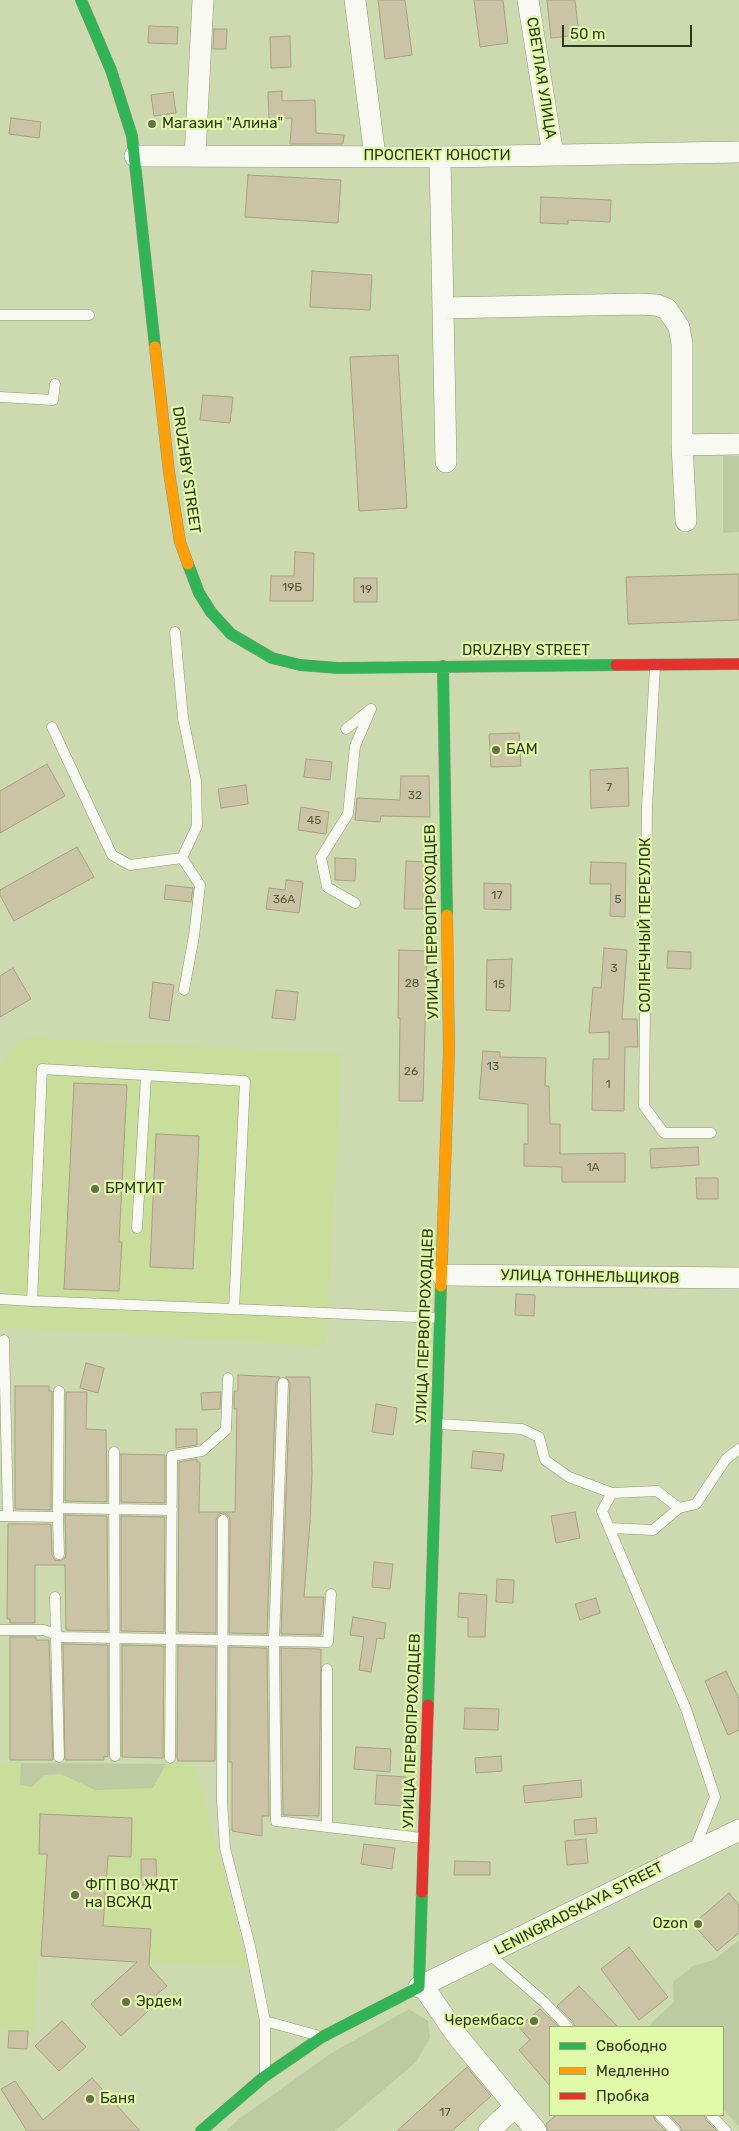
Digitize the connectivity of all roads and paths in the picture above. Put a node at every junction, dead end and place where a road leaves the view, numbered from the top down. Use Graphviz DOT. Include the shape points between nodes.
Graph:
graph roads {
  1 [pos="82,0"];
  2 [pos="203,0"];
  3 [pos="355,0"];
  4 [pos="528,0"];
  5 [pos="739,152"];
  6 [pos="553,155"];
  7 [pos="135,156"];
  8 [pos="195,156"];
  9 [pos="375,157"];
  10 [pos="440,157"];
  11 [pos="443,308"];
  12 [pos="0,315"];
  13 [pos="89,315"];
  14 [pos="55,384"];
  15 [pos="0,397"];
  16 [pos="739,444"];
  17 [pos="682,445"];
  18 [pos="446,462"];
  19 [pos="686,520"];
  20 [pos="175,632"];
  21 [pos="739,664"];
  22 [pos="655,665"];
  23 [pos="443,666"];
  24 [pos="52,727"];
  25 [pos="346,729"];
  26 [pos="182,858"];
  27 [pos="355,903"];
  28 [pos="184,990"];
  29 [pos="146,1077"];
  30 [pos="711,1134"];
  31 [pos="137,1228"];
  32 [pos="442,1276"];
  33 [pos="739,1278"];
  34 [pos="0,1299"];
  35 [pos="32,1301"];
  36 [pos="234,1309"];
  37 [pos="440,1318"];
  38 [pos="4,1340"];
  39 [pos="228,1378"];
  40 [pos="283,1383"];
  41 [pos="59,1391"];
  42 [pos="437,1424"];
  43 [pos="739,1449"];
  44 [pos="114,1452"];
  45 [pos="612,1493"];
  46 [pos="679,1508"];
  47 [pos="114,1509"];
  48 [pos="172,1510"];
  49 [pos="58,1512"];
  50 [pos="4,1516"];
  51 [pos="222,1520"];
  52 [pos="609,1528"];
  53 [pos="59,1554"];
  54 [pos="332,1594"];
  55 [pos="55,1597"];
  56 [pos="0,1630"];
  57 [pos="56,1634"];
  58 [pos="114,1638"];
  59 [pos="170,1639"];
  60 [pos="224,1640"];
  61 [pos="274,1641"];
  62 [pos="328,1669"];
  63 [pos="115,1756"];
  64 [pos="60,1757"];
  65 [pos="170,1758"];
  66 [pos="327,1827"];
  67 [pos="739,1830"];
  68 [pos="423,1838"];
  69 [pos="694,1852"];
  70 [pos="489,1954"];
  71 [pos="421,1986"];
  72 [pos="265,2021"];
  73 [pos="567,2026"];
  74 [pos="322,2037"];
  75 [pos="265,2076"];
  76 [pos="515,2108"];
  77 [pos="661,2116"];
  78 [pos="712,2116"];
  79 [pos="201,2131"];
  80 [pos="489,2131"];
  81 [pos="536,2131"];
  82 [pos="676,2131"];
  83 [pos="726,2131"];
  1 -- 7 [label="street, DRUZHBY STREET" via="111,70"];
  2 -- 8 [label="street"];
  3 -- 9 [label="street"];
  4 -- 6 [label="street, СВЕТЛАЯ УЛИЦА"];
  5 -- 6 [label="street, ПРОСПЕКТ ЮНОСТИ"];
  6 -- 10 [label="street, ПРОСПЕКТ ЮНОСТИ"];
  7 -- 8 [label="street, ПРОСПЕКТ ЮНОСТИ"];
  7 -- 23 [label="street, DRUZHBY STREET" via="174,510 187,565 204,602 231,634 260,652 285,662 338,668"];
  8 -- 9 [label="street, ПРОСПЕКТ ЮНОСТИ"];
  9 -- 10 [label="street, ПРОСПЕКТ ЮНОСТИ"];
  10 -- 11 [label="street"];
  11 -- 17 [label="street" via="663,306 673,315 681,336"];
  11 -- 18 [label="street"];
  12 -- 13 [label="lane"];
  14 -- 15 [label="lane" via="52,400"];
  16 -- 17 [label="street"];
  17 -- 19 [label="street"];
  20 -- 26 [label="lane" via="183,718 196,781 197,826"];
  21 -- 22 [label="street, DRUZHBY STREET"];
  22 -- 23 [label="street, DRUZHBY STREET"];
  22 -- 30 [label="lane, СОЛНЕЧНЫЙ ПЕРЕУЛОК" via="647,807 644,1106 664,1133"];
  23 -- 32 [label="street, УЛИЦА ПЕРВОПРОХОДЦЕВ" via="449,1051"];
  24 -- 26 [label="lane" via="112,855 130,865"];
  25 -- 27 [label="lane" via="372,709 355,746 348,814 321,857 327,887"];
  26 -- 28 [label="lane" via="200,886"];
  29 -- 31 [label="lane"];
  29 -- 35 [label="lane" via="42,1069"];
  29 -- 36 [label="lane" via="245,1081"];
  32 -- 33 [label="street, УЛИЦА ТОННЕЛЬЩИКОВ"];
  32 -- 37 [label="street, УЛИЦА ПЕРВОПРОХОДЦЕВ"];
  34 -- 35 [label="lane"];
  35 -- 36 [label="lane"];
  36 -- 37 [label="lane"];
  37 -- 42 [label="street, УЛИЦА ПЕРВОПРОХОДЦЕВ"];
  38 -- 50 [label="lane"];
  39 -- 48 [label="lane" via="226,1430 202,1451 172,1456"];
  40 -- 61 [label="lane"];
  41 -- 49 [label="lane"];
  42 -- 45 [label="lane" via="522,1429 539,1437 545,1460 569,1477"];
  42 -- 68 [label="street, УЛИЦА ПЕРВОПРОХОДЦЕВ"];
  43 -- 46 [label="lane" via="726,1459 696,1504"];
  44 -- 47 [label="lane"];
  45 -- 46 [label="lane" via="658,1491"];
  45 -- 52 [label="lane" via="602,1511"];
  46 -- 52 [label="lane" via="653,1530"];
  47 -- 48 [label="lane"];
  47 -- 49 [label="lane"];
  47 -- 58 [label="lane"];
  48 -- 59 [label="lane"];
  49 -- 50 [label="lane"];
  49 -- 53 [label="lane"];
  51 -- 60 [label="lane"];
  52 -- 69 [label="lane" via="686,1709 715,1798"];
  54 -- 61 [label="lane" via="328,1642"];
  55 -- 57 [label="lane"];
  56 -- 57 [label="lane" via="44,1630"];
  57 -- 58 [label="lane" via="62,1637"];
  57 -- 64 [label="lane"];
  58 -- 59 [label="lane"];
  58 -- 63 [label="lane"];
  59 -- 60 [label="lane"];
  59 -- 65 [label="lane"];
  60 -- 61 [label="lane"];
  60 -- 72 [label="lane" via="222,1800 225,1848"];
  61 -- 66 [label="lane" via="276,1821"];
  62 -- 66 [label="lane"];
  66 -- 68 [label="lane"];
  67 -- 69 [label="street, LENINGRADSKAYA STREET"];
  68 -- 71 [label="street, УЛИЦА ПЕРВОПРОХОДЦЕВ"];
  69 -- 70 [label="street, LENINGRADSKAYA STREET"];
  70 -- 71 [label="street, LENINGRADSKAYA STREET"];
  70 -- 73 [label="lane"];
  71 -- 74 [label="street"];
  71 -- 76 [label="street"];
  72 -- 74 [label="lane"];
  72 -- 75 [label="lane"];
  74 -- 75 [label="street"];
  75 -- 79 [label="street"];
  76 -- 80 [label="street"];
  76 -- 81 [label="street"];
  77 -- 82 [label="lane"];
  78 -- 83 [label="lane"];
}
